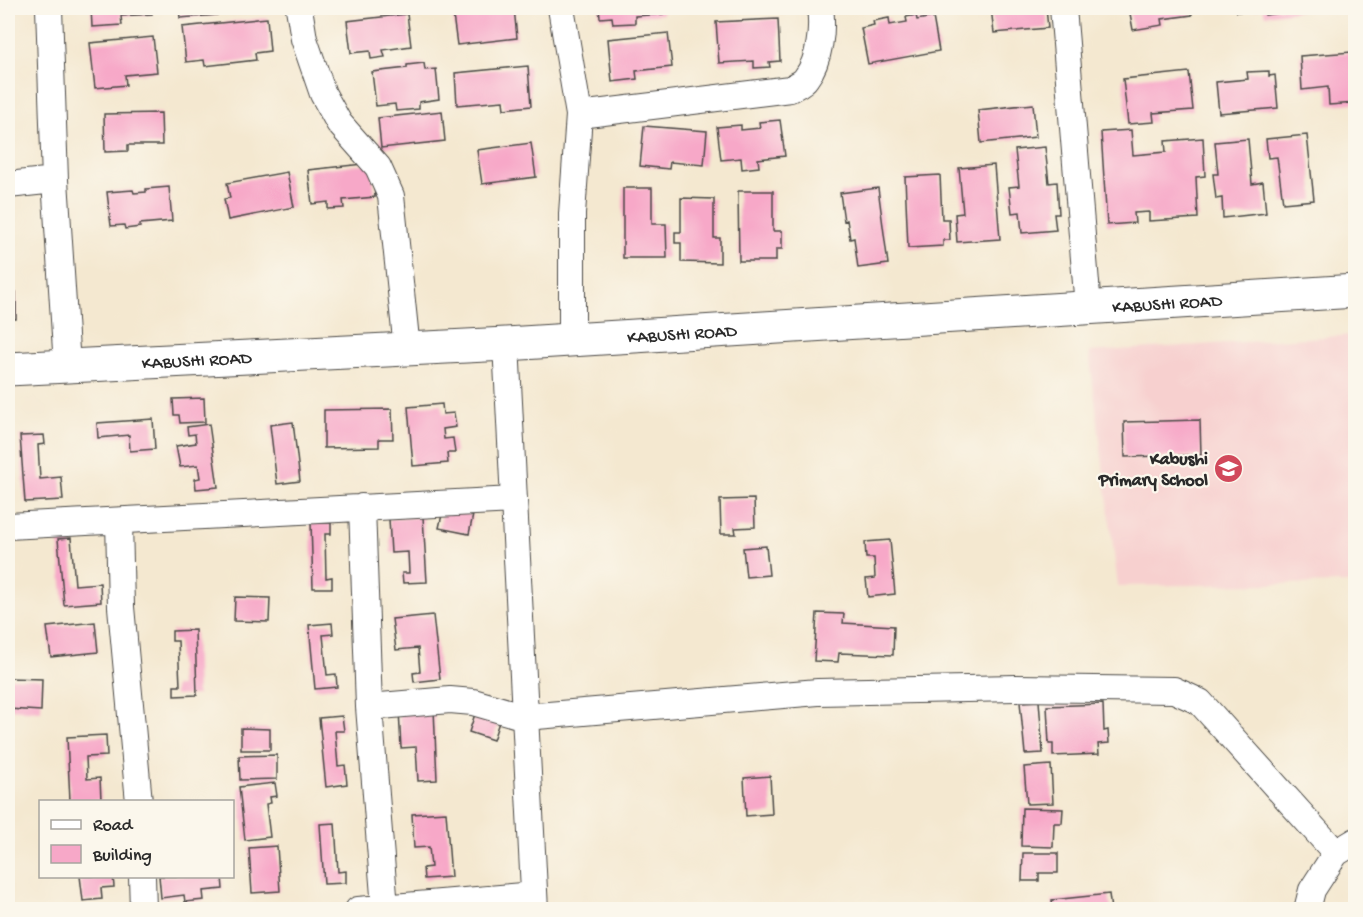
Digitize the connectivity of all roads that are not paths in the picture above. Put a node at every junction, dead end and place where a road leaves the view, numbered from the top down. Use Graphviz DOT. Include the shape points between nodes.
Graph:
graph roads {
  1 [pos="49,8"];
  2 [pos="299,8"];
  3 [pos="561,8"];
  4 [pos="820,8"];
  5 [pos="1063,8"];
  6 [pos="579,115"];
  7 [pos="55,180"];
  8 [pos="8,184"];
  9 [pos="1356,291"];
  10 [pos="1088,307"];
  11 [pos="572,339"];
  12 [pos="506,344"];
  13 [pos="407,349"];
  14 [pos="67,366"];
  15 [pos="8,369"];
  16 [pos="514,500"];
  17 [pos="362,507"];
  18 [pos="119,521"];
  19 [pos="8,526"];
  20 [pos="369,707"];
  21 [pos="525,717"];
  22 [pos="139,800"];
  23 [pos="1346,847"];
  24 [pos="142,878"];
  25 [pos="534,902"];
  26 [pos="385,908"];
  27 [pos="143,909"];
  28 [pos="358,909"];
  29 [pos="1307,909"];
  1 -- 7 [label="street"];
  2 -- 13 [label="street" via="304,39 324,94 339,123 378,167 391,196"];
  3 -- 6 [label="street"];
  4 -- 6 [label="street" via="822,21 814,62 806,79 790,89"];
  5 -- 10 [label="street"];
  6 -- 11 [label="street" via="572,214"];
  7 -- 8 [label="street"];
  7 -- 14 [label="street"];
  9 -- 10 [label="main road, KABUSHI ROAD"];
  10 -- 11 [label="main road, KABUSHI ROAD"];
  11 -- 12 [label="main road, KABUSHI ROAD"];
  12 -- 13 [label="main road, KABUSHI ROAD"];
  12 -- 16 [label="street"];
  13 -- 14 [label="main road, KABUSHI ROAD"];
  14 -- 15 [label="main road, KABUSHI ROAD"];
  16 -- 17 [label="street"];
  16 -- 21 [label="street"];
  17 -- 18 [label="street"];
  17 -- 20 [label="street"];
  18 -- 19 [label="street"];
  18 -- 22 [label="street" via="121,607"];
  20 -- 21 [label="street" via="450,700 473,702"];
  20 -- 26 [label="street"];
  21 -- 23 [label="street" via="818,692 1174,690 1200,702"];
  21 -- 25 [label="street"];
  23 -- 29 [label="street" via="1312,890"];
  24 -- 27 [label="street"];
  25 -- 26 [label="street"];
  26 -- 28 [label="street"];
}
